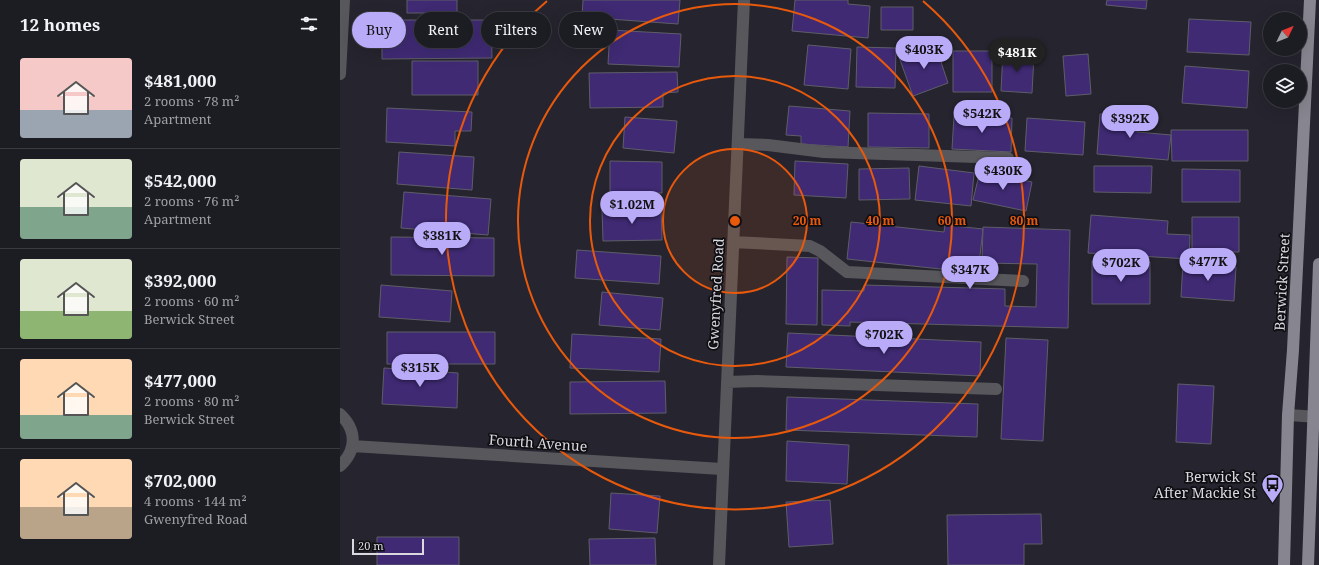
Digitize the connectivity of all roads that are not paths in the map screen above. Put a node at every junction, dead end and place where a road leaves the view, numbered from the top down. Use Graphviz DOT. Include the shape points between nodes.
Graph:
graph roads {
  1 [pos="344,0"];
  2 [pos="744,0"];
  3 [pos="1310,0"];
  4 [pos="340,74"];
  5 [pos="738,144"];
  6 [pos="1008,158"];
  7 [pos="733,242"];
  8 [pos="1319,264"];
  9 [pos="1023,281"];
  10 [pos="727,382"];
  11 [pos="996,389"];
  12 [pos="340,414"];
  13 [pos="1288,415"];
  14 [pos="1316,416"];
  15 [pos="352,446"];
  16 [pos="340,466"];
  17 [pos="722,469"];
  18 [pos="719,565"];
  19 [pos="1284,565"];
  20 [pos="1308,565"];
  1 -- 4 [label="street"];
  2 -- 5 [label="street, Gwenyfred Road"];
  3 -- 13 [label="main road, Berwick Street"];
  5 -- 6 [label="street" via="824,152"];
  5 -- 7 [label="street, Gwenyfred Road"];
  7 -- 9 [label="street" via="810,246 848,272"];
  7 -- 10 [label="street, Gwenyfred Road"];
  8 -- 14 [label="main road"];
  10 -- 11 [label="street"];
  10 -- 17 [label="street, Gwenyfred Road"];
  12 -- 15 [label="street" via="351,428"];
  13 -- 14 [label="street"];
  13 -- 19 [label="main road, Berwick Street"];
  14 -- 20 [label="main road"];
  15 -- 16 [label="street" via="348,457"];
  15 -- 17 [label="street, Fourth Avenue"];
  17 -- 18 [label="street, Gwenyfred Road"];
}
